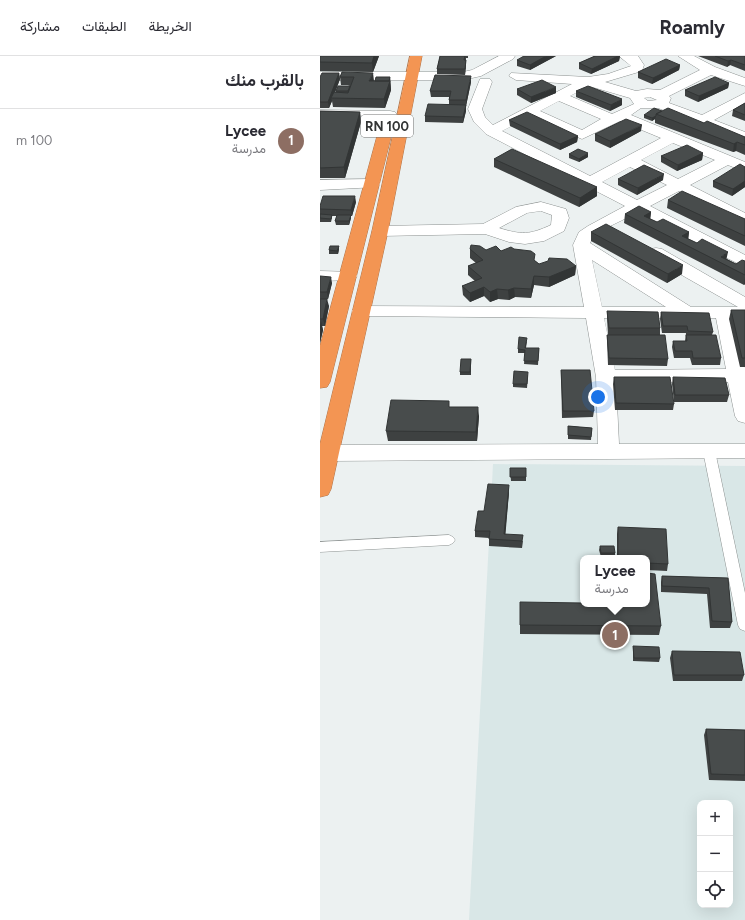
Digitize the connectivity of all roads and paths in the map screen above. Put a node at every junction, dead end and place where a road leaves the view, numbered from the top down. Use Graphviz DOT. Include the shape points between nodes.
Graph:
graph roads {
  1 [pos="404,56"];
  2 [pos="416,56"];
  3 [pos="509,56"];
  4 [pos="624,56"];
  5 [pos="684,56"];
  6 [pos="710,70"];
  7 [pos="320,76"];
  8 [pos="405,77"];
  9 [pos="495,80"];
  10 [pos="588,81"];
  11 [pos="745,82"];
  12 [pos="559,96"];
  13 [pos="745,97"];
  14 [pos="639,100"];
  15 [pos="660,100"];
  16 [pos="529,111"];
  17 [pos="320,114"];
  18 [pos="390,115"];
  19 [pos="618,118"];
  20 [pos="702,121"];
  21 [pos="491,130"];
  22 [pos="744,135"];
  23 [pos="673,138"];
  24 [pos="631,160"];
  25 [pos="728,160"];
  26 [pos="745,167"];
  27 [pos="591,182"];
  28 [pos="320,185"];
  29 [pos="678,185"];
  30 [pos="371,190"];
  31 [pos="320,196"];
  32 [pos="745,202"];
  33 [pos="637,206"];
  34 [pos="729,211"];
  35 [pos="745,219"];
  36 [pos="486,229"];
  37 [pos="380,231"];
  38 [pos="640,243"];
  39 [pos="581,245"];
  40 [pos="745,262"];
  41 [pos="320,276"];
  42 [pos="348,276"];
  43 [pos="745,306"];
  44 [pos="361,311"];
  45 [pos="593,313"];
  46 [pos="688,313"];
  47 [pos="724,313"];
  48 [pos="741,375"];
  49 [pos="606,377"];
  50 [pos="320,382"];
  51 [pos="745,416"];
  52 [pos="709,451"];
  53 [pos="745,451"];
  54 [pos="328,452"];
  55 [pos="609,452"];
  56 [pos="320,489"];
  57 [pos="449,540"];
  58 [pos="320,547"];
  59 [pos="745,625"];
  1 -- 8 [label="highway, RN 100"];
  2 -- 8 [label="highway"];
  3 -- 9 [label="street"];
  4 -- 10 [label="street" via="637,62 637,68 611,77"];
  5 -- 6 [label="street"];
  6 -- 11 [label="street"];
  6 -- 15 [label="street"];
  7 -- 8 [label="street"];
  8 -- 9 [label="street" via="463,76"];
  8 -- 18 [label="highway, RN 100"];
  8 -- 37 [label="highway"];
  9 -- 10 [label="street"];
  9 -- 21 [label="street" via="475,109 479,119"];
  10 -- 12 [label="street"];
  10 -- 14 [label="street"];
  12 -- 16 [label="street"];
  12 -- 19 [label="street"];
  13 -- 20 [label="street"];
  14 -- 15 [label="street" via="648,93"];
  14 -- 19 [label="street"];
  15 -- 20 [label="street"];
  16 -- 19 [label="street" via="582,135"];
  16 -- 21 [label="street"];
  17 -- 18 [label="street"];
  18 -- 30 [label="highway, RN 100"];
  19 -- 23 [label="street"];
  20 -- 22 [label="street"];
  21 -- 27 [label="street"];
  23 -- 24 [label="street"];
  23 -- 25 [label="street"];
  24 -- 27 [label="street"];
  24 -- 29 [label="street"];
  25 -- 26 [label="street"];
  25 -- 29 [label="street"];
  27 -- 33 [label="street"];
  28 -- 30 [label="street"];
  29 -- 33 [label="street"];
  29 -- 34 [label="street"];
  30 -- 31 [label="street"];
  30 -- 42 [label="highway, RN 100"];
  32 -- 34 [label="street"];
  33 -- 39 [label="street" via="612,227 585,236"];
  33 -- 40 [label="street"];
  34 -- 35 [label="street"];
  36 -- 37 [label="street"];
  37 -- 44 [label="highway"];
  38 -- 43 [label="street"];
  39 -- 45 [label="street"];
  39 -- 46 [label="street"];
  41 -- 42 [label="street"];
  42 -- 50 [label="highway, RN 100"];
  43 -- 47 [label="street"];
  44 -- 45 [label="street"];
  44 -- 54 [label="highway"];
  45 -- 46 [label="street"];
  45 -- 49 [label="street"];
  46 -- 47 [label="street"];
  47 -- 48 [label="street"];
  48 -- 49 [label="street"];
  48 -- 51 [label="street"];
  49 -- 55 [label="street"];
  52 -- 53 [label="street"];
  52 -- 55 [label="street"];
  52 -- 59 [label="lane"];
  54 -- 55 [label="street"];
  54 -- 56 [label="highway"];
  57 -- 58 [label="lane"];
}
